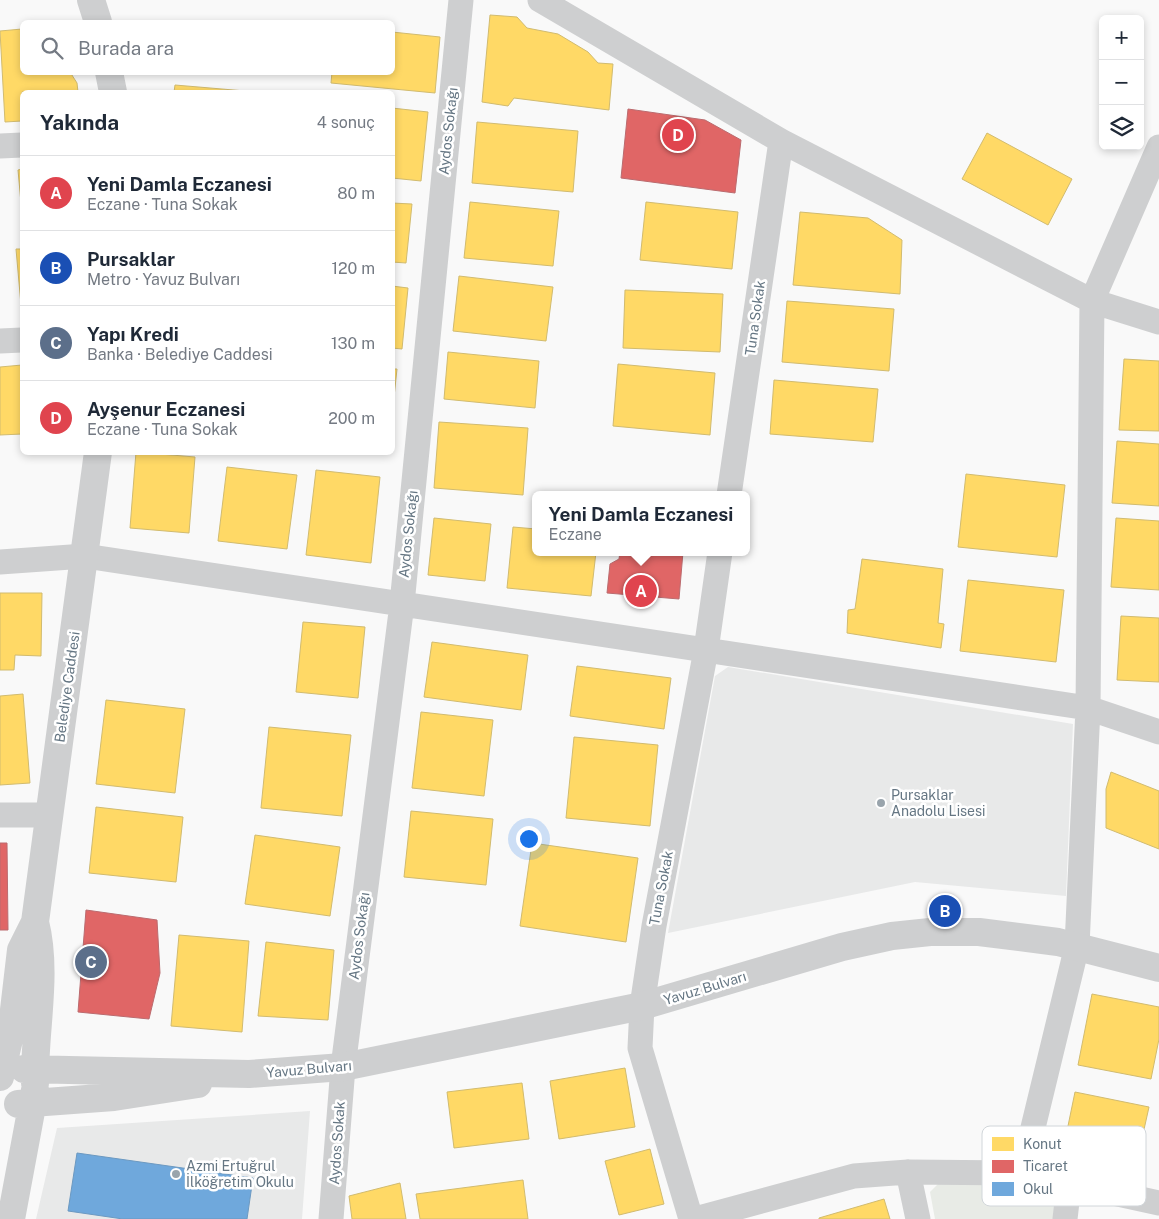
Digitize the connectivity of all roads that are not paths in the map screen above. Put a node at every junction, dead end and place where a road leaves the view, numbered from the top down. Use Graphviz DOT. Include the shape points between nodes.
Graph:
graph roads {
  1 [pos="91,0"];
  2 [pos="461,0"];
  3 [pos="552,3"];
  4 [pos="97,20"];
  5 [pos="110,75"];
  6 [pos="114,90"];
  7 [pos="781,142"];
  8 [pos="0,146"];
  9 [pos="20,146"];
  10 [pos="1158,150"];
  11 [pos="1092,302"];
  12 [pos="1159,322"];
  13 [pos="20,340"];
  14 [pos="0,341"];
  15 [pos="98,455"];
  16 [pos="730,491"];
  17 [pos="86,556"];
  18 [pos="719,556"];
  19 [pos="0,562"];
  20 [pos="402,604"];
  21 [pos="706,650"];
  22 [pos="1088,708"];
  23 [pos="1159,732"];
  24 [pos="49,815"];
  25 [pos="0,816"];
  26 [pos="1077,946"];
  27 [pos="1159,968"];
  28 [pos="642,1006"];
  29 [pos="343,1067"];
  30 [pos="15,1084"];
  31 [pos="1033,1126"];
  32 [pos="908,1172"];
  33 [pos="982,1173"];
  34 [pos="1146,1200"];
  35 [pos="1159,1203"];
  36 [pos="1066,1206"];
  37 [pos="11,1219"];
  38 [pos="331,1219"];
  39 [pos="693,1219"];
  40 [pos="918,1219"];
  41 [pos="1065,1219"];
  1 -- 4 [label="street"];
  2 -- 20 [label="street, Aydos Sokağı"];
  3 -- 7 [label="street"];
  5 -- 6 [label="street"];
  7 -- 11 [label="street"];
  7 -- 16 [label="street, Tuna Sokak"];
  8 -- 9 [label="street"];
  10 -- 11 [label="street"];
  11 -- 12 [label="street"];
  11 -- 22 [label="street"];
  13 -- 14 [label="street"];
  15 -- 17 [label="street, Belediye Caddesi"];
  17 -- 19 [label="street"];
  17 -- 20 [label="street"];
  17 -- 24 [label="street, Belediye Caddesi"];
  18 -- 21 [label="street, Tuna Sokak"];
  20 -- 21 [label="street"];
  20 -- 29 [label="street, Aydos Sokağı"];
  21 -- 22 [label="street"];
  21 -- 28 [label="street, Tuna Sokak"];
  22 -- 23 [label="street"];
  22 -- 26 [label="street"];
  24 -- 25 [label="street"];
  24 -- 30 [label="street, Belediye Caddesi" via="35,922 41,956"];
  26 -- 27 [label="street, Yavuz Bulvarı"];
  26 -- 28 [label="street, Yavuz Bulvarı" via="979,932 892,936 842,947"];
  26 -- 31 [label="street"];
  28 -- 29 [label="street, Yavuz Bulvarı"];
  28 -- 39 [label="street, Tuna Sokak" via="640,1048"];
  29 -- 30 [label="street, Yavuz Bulvarı" via="248,1074 160,1091 84,1100"];
  29 -- 38 [label="street, Aydos Sokak"];
  30 -- 37 [label="street, Belediye Caddesi"];
  32 -- 33 [label="street"];
  32 -- 39 [label="street" via="854,1176"];
  32 -- 40 [label="street"];
  34 -- 35 [label="street"];
  36 -- 41 [label="street"];
}
